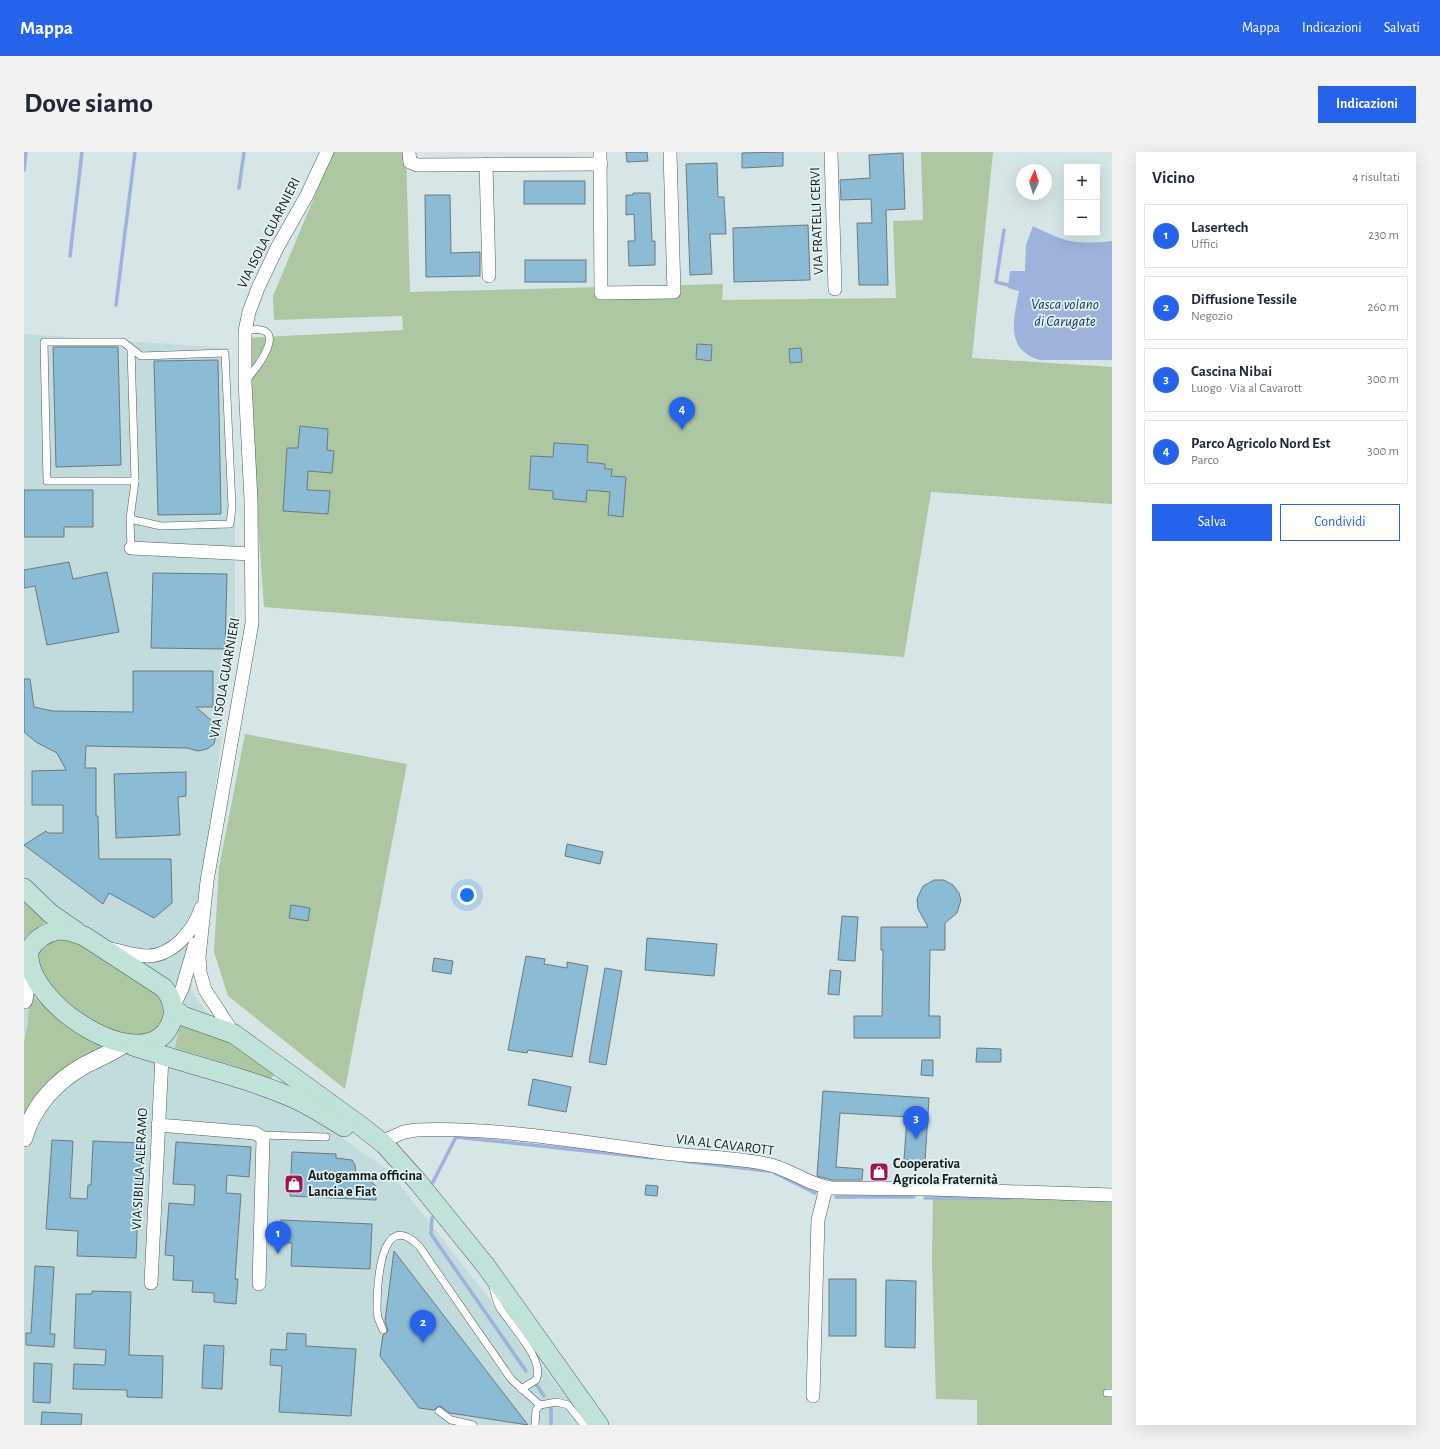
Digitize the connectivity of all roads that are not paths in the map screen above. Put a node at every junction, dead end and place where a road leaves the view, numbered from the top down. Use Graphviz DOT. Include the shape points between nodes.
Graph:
graph roads {
  1 [pos="327,152"];
  2 [pos="410,152"];
  3 [pos="670,152"];
  4 [pos="831,152"];
  5 [pos="600,158"];
  6 [pos="486,164"];
  7 [pos="489,276"];
  8 [pos="835,289"];
  9 [pos="245,331"];
  10 [pos="131,348"];
  11 [pos="245,382"];
  12 [pos="135,481"];
  13 [pos="130,519"];
  14 [pos="131,548"];
  15 [pos="252,554"];
  16 [pos="208,881"];
  17 [pos="24,888"];
  18 [pos="204,916"];
  19 [pos="84,936"];
  20 [pos="100,946"];
  21 [pos="26,972"];
  22 [pos="24,1000"];
  23 [pos="173,1008"];
  24 [pos="234,1034"];
  25 [pos="127,1044"];
  26 [pos="162,1056"];
  27 [pos="158,1125"];
  28 [pos="261,1135"];
  29 [pos="326,1136"];
  30 [pos="24,1138"];
  31 [pos="381,1142"];
  32 [pos="418,1182"];
  33 [pos="826,1188"];
  34 [pos="1112,1195"];
  35 [pos="486,1266"];
  36 [pos="151,1283"];
  37 [pos="259,1284"];
  38 [pos="383,1330"];
  39 [pos="521,1389"];
  40 [pos="813,1396"];
  41 [pos="540,1405"];
  42 [pos="439,1411"];
  43 [pos="473,1425"];
  44 [pos="535,1425"];
  45 [pos="584,1425"];
  46 [pos="599,1425"];
  1 -- 9 [label="street, VIA ISOLA GUARNIERI" via="308,195 277,248 258,288"];
  2 -- 6 [label="street" via="410,162 414,165"];
  3 -- 5 [label="street" via="674,292 601,293"];
  4 -- 8 [label="street, VIA FRATELLI CERVI"];
  5 -- 6 [label="street"];
  6 -- 7 [label="street"];
  9 -- 11 [label="street, VIA ISOLA GUARNIERI"];
  9 -- 11 [label="lane" via="262,330 267,334 269,341 261,363"];
  10 -- 12 [label="lane"];
  10 -- 12 [label="lane" via="123,342 44,342 47,481"];
  10 -- 13 [label="lane" via="141,356 225,353 232,507 230,524 161,526"];
  11 -- 15 [label="street, VIA ISOLA GUARNIERI"];
  12 -- 13 [label="lane"];
  13 -- 14 [label="lane"];
  14 -- 15 [label="street"];
  15 -- 16 [label="street, VIA ISOLA GUARNIERI" via="253,602 250,643 236,708"];
  16 -- 18 [label="street, VIA ISOLA GUARNIERI"];
  16 -- 20 [label="street, VIA ISOLA GUARNIERI" via="197,919 181,940 165,953 142,956"];
  17 -- 19 [label="main road" via="51,914"];
  18 -- 23 [label="street, VIA ISOLA GUARNIERI" via="182,989"];
  18 -- 24 [label="street, VIA ISOLA GUARNIERI" via="199,957 202,980"];
  19 -- 20 [label="main road"];
  19 -- 21 [label="main road" via="64,930 44,935 30,950"];
  20 -- 23 [label="main road" via="161,985 168,993"];
  21 -- 22 [label="street"];
  21 -- 25 [label="main road" via="37,992 64,1017 92,1034"];
  23 -- 24 [label="main road" via="183,1016"];
  23 -- 25 [label="main road" via="170,1025 159,1038 144,1044"];
  24 -- 31 [label="main road"];
  25 -- 26 [label="main road"];
  25 -- 30 [label="street" via="80,1068 56,1085 38,1108"];
  26 -- 27 [label="street, VIA SIBILLA ALERAMO"];
  26 -- 32 [label="main road" via="246,1080 299,1101 374,1146"];
  27 -- 28 [label="street"];
  27 -- 36 [label="street, VIA SIBILLA ALERAMO"];
  28 -- 29 [label="lane"];
  28 -- 37 [label="street" via="264,1142"];
  31 -- 32 [label="main road"];
  31 -- 33 [label="street, VIA AL CAVAROTT" via="416,1130 499,1133 767,1164"];
  32 -- 35 [label="main road"];
  33 -- 34 [label="street, VIA AL CAVAROTT"];
  33 -- 40 [label="street" via="818,1220"];
  35 -- 39 [label="lane" via="499,1306 532,1353 537,1365 536,1380"];
  35 -- 46 [label="main road"];
  38 -- 39 [label="lane" via="377,1311 383,1252 389,1241 395,1237 405,1237 419,1246 501,1365"];
  39 -- 41 [label="lane"];
  41 -- 44 [label="lane" via="536,1410"];
  41 -- 45 [label="lane" via="566,1403"];
  42 -- 43 [label="lane" via="451,1420"];
}
